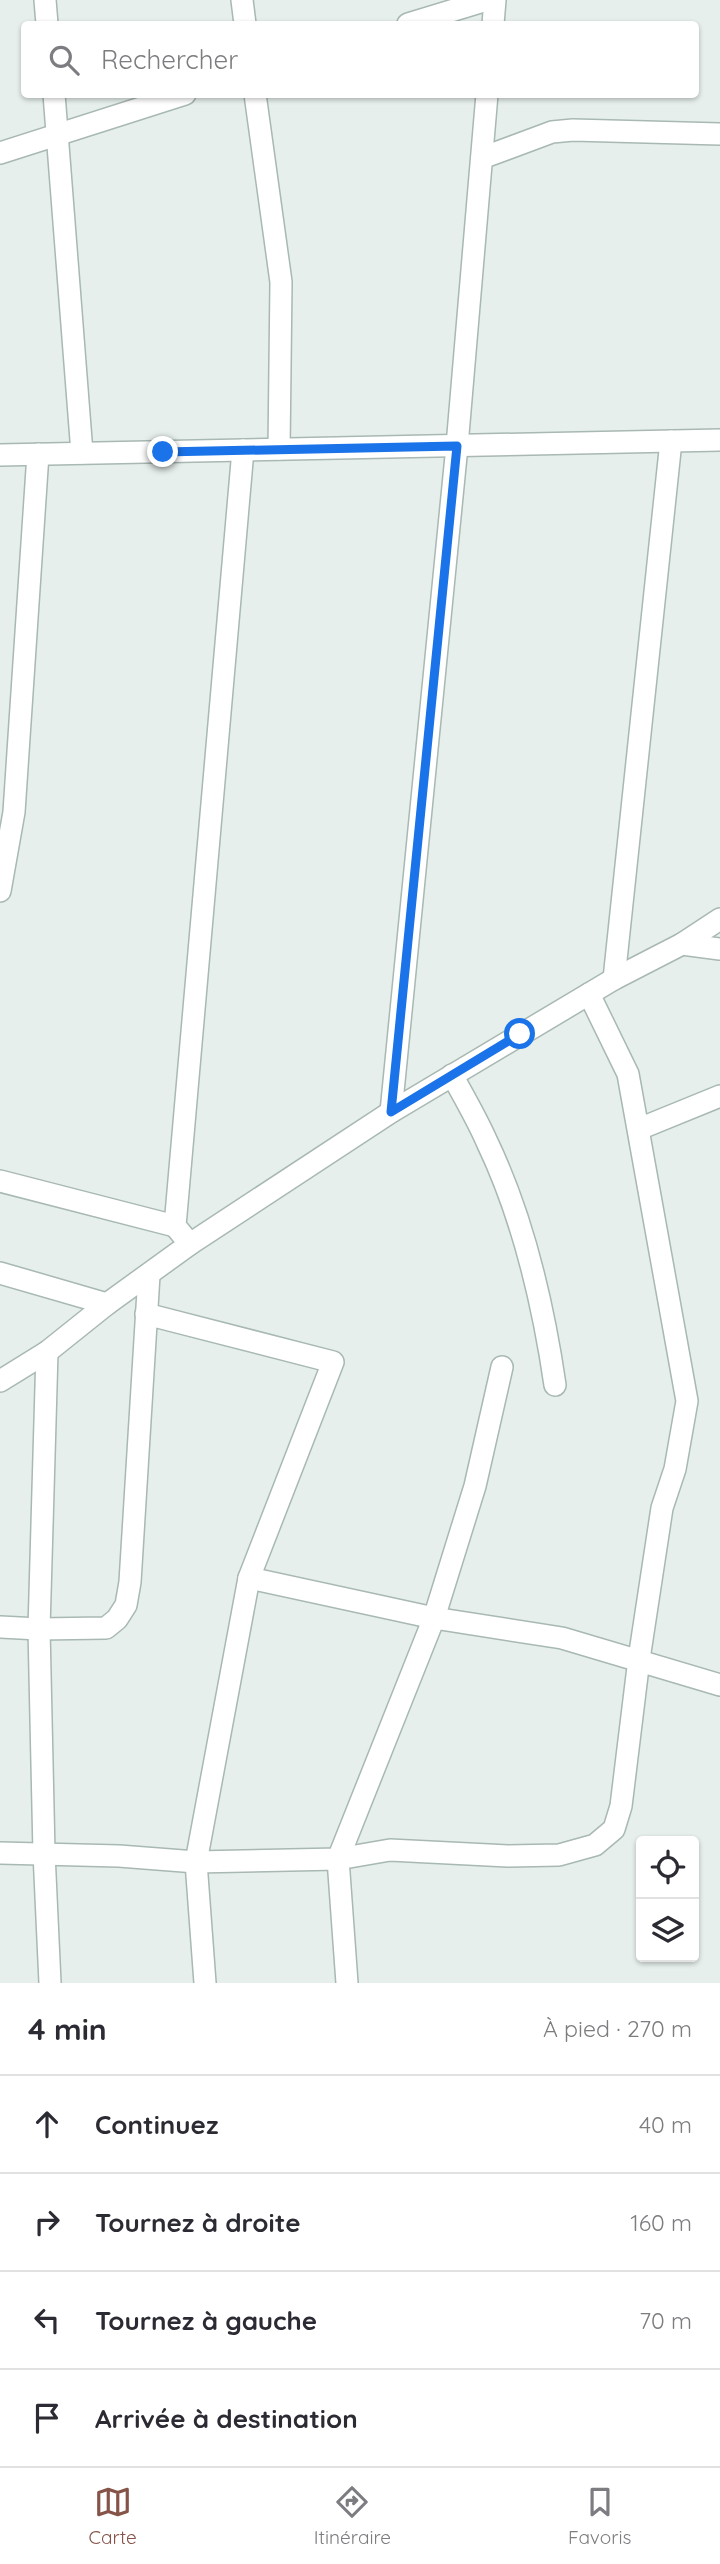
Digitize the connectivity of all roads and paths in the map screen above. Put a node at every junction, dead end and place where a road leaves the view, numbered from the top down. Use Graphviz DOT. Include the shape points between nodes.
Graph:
graph roads {
  1 [pos="45,0"];
  2 [pos="242,0"];
  3 [pos="486,0"];
  4 [pos="495,0"];
  5 [pos="47,21"];
  6 [pos="245,21"];
  7 [pos="418,21"];
  8 [pos="493,21"];
  9 [pos="54,98"];
  10 [pos="173,98"];
  11 [pos="256,98"];
  12 [pos="487,98"];
  13 [pos="720,134"];
  14 [pos="57,135"];
  15 [pos="0,153"];
  16 [pos="481,158"];
  17 [pos="720,440"];
  18 [pos="671,441"];
  19 [pos="457,446"];
  20 [pos="279,449"];
  21 [pos="243,450"];
  22 [pos="82,453"];
  23 [pos="37,454"];
  24 [pos="0,455"];
  25 [pos="0,891"];
  26 [pos="720,919"];
  27 [pos="682,944"];
  28 [pos="720,949"];
  29 [pos="614,979"];
  30 [pos="589,994"];
  31 [pos="452,1075"];
  32 [pos="720,1096"];
  33 [pos="391,1112"];
  34 [pos="639,1129"];
  35 [pos="0,1181"];
  36 [pos="175,1226"];
  37 [pos="190,1244"];
  38 [pos="0,1273"];
  39 [pos="149,1275"];
  40 [pos="107,1304"];
  41 [pos="146,1314"];
  42 [pos="47,1352"];
  43 [pos="502,1367"];
  44 [pos="0,1381"];
  45 [pos="555,1385"];
  46 [pos="250,1578"];
  47 [pos="434,1618"];
  48 [pos="0,1627"];
  49 [pos="39,1629"];
  50 [pos="639,1659"];
  51 [pos="720,1685"];
  52 [pos="0,1853"];
  53 [pos="44,1853"];
  54 [pos="338,1858"];
  55 [pos="196,1862"];
  56 [pos="50,1983"];
  57 [pos="205,1983"];
  58 [pos="347,1983"];
  1 -- 5 [label="street"];
  2 -- 6 [label="street"];
  3 -- 7 [label="street"];
  4 -- 8 [label="street"];
  9 -- 14 [label="street"];
  10 -- 14 [label="street"];
  11 -- 20 [label="street" via="281,282"];
  12 -- 16 [label="street"];
  13 -- 16 [label="street" via="552,132"];
  14 -- 15 [label="street"];
  14 -- 22 [label="street"];
  16 -- 19 [label="street"];
  17 -- 18 [label="street"];
  18 -- 19 [label="street"];
  18 -- 29 [label="street"];
  19 -- 20 [label="street"];
  19 -- 33 [label="street"];
  20 -- 21 [label="street"];
  21 -- 22 [label="street"];
  21 -- 36 [label="street"];
  22 -- 23 [label="street"];
  23 -- 24 [label="street"];
  23 -- 25 [label="street" via="14,812"];
  26 -- 27 [label="street"];
  27 -- 28 [label="street"];
  27 -- 29 [label="street"];
  29 -- 30 [label="street"];
  30 -- 31 [label="street"];
  30 -- 34 [label="street" via="628,1074"];
  31 -- 33 [label="street"];
  31 -- 45 [label="street" via="488,1143 518,1221 549,1340"];
  32 -- 34 [label="street"];
  33 -- 37 [label="street"];
  34 -- 50 [label="street" via="687,1401 675,1469 662,1508"];
  35 -- 36 [label="street"];
  36 -- 37 [label="street"];
  37 -- 39 [label="street"];
  38 -- 40 [label="street"];
  39 -- 40 [label="street"];
  39 -- 41 [label="street"];
  40 -- 42 [label="street"];
  41 -- 46 [label="street" via="333,1362"];
  41 -- 49 [label="street" via="126,1605 106,1628"];
  42 -- 44 [label="street"];
  42 -- 49 [label="street"];
  43 -- 47 [label="street" via="475,1486"];
  46 -- 47 [label="street"];
  46 -- 55 [label="street"];
  47 -- 50 [label="street" via="562,1638"];
  47 -- 54 [label="street"];
  48 -- 49 [label="street"];
  49 -- 53 [label="street"];
  50 -- 51 [label="street"];
  50 -- 54 [label="street" via="621,1805 614,1829 596,1845 559,1854 390,1850"];
  52 -- 53 [label="street"];
  53 -- 55 [label="street"];
  53 -- 56 [label="street"];
  54 -- 55 [label="street"];
  54 -- 58 [label="street"];
  55 -- 57 [label="street"];
}
